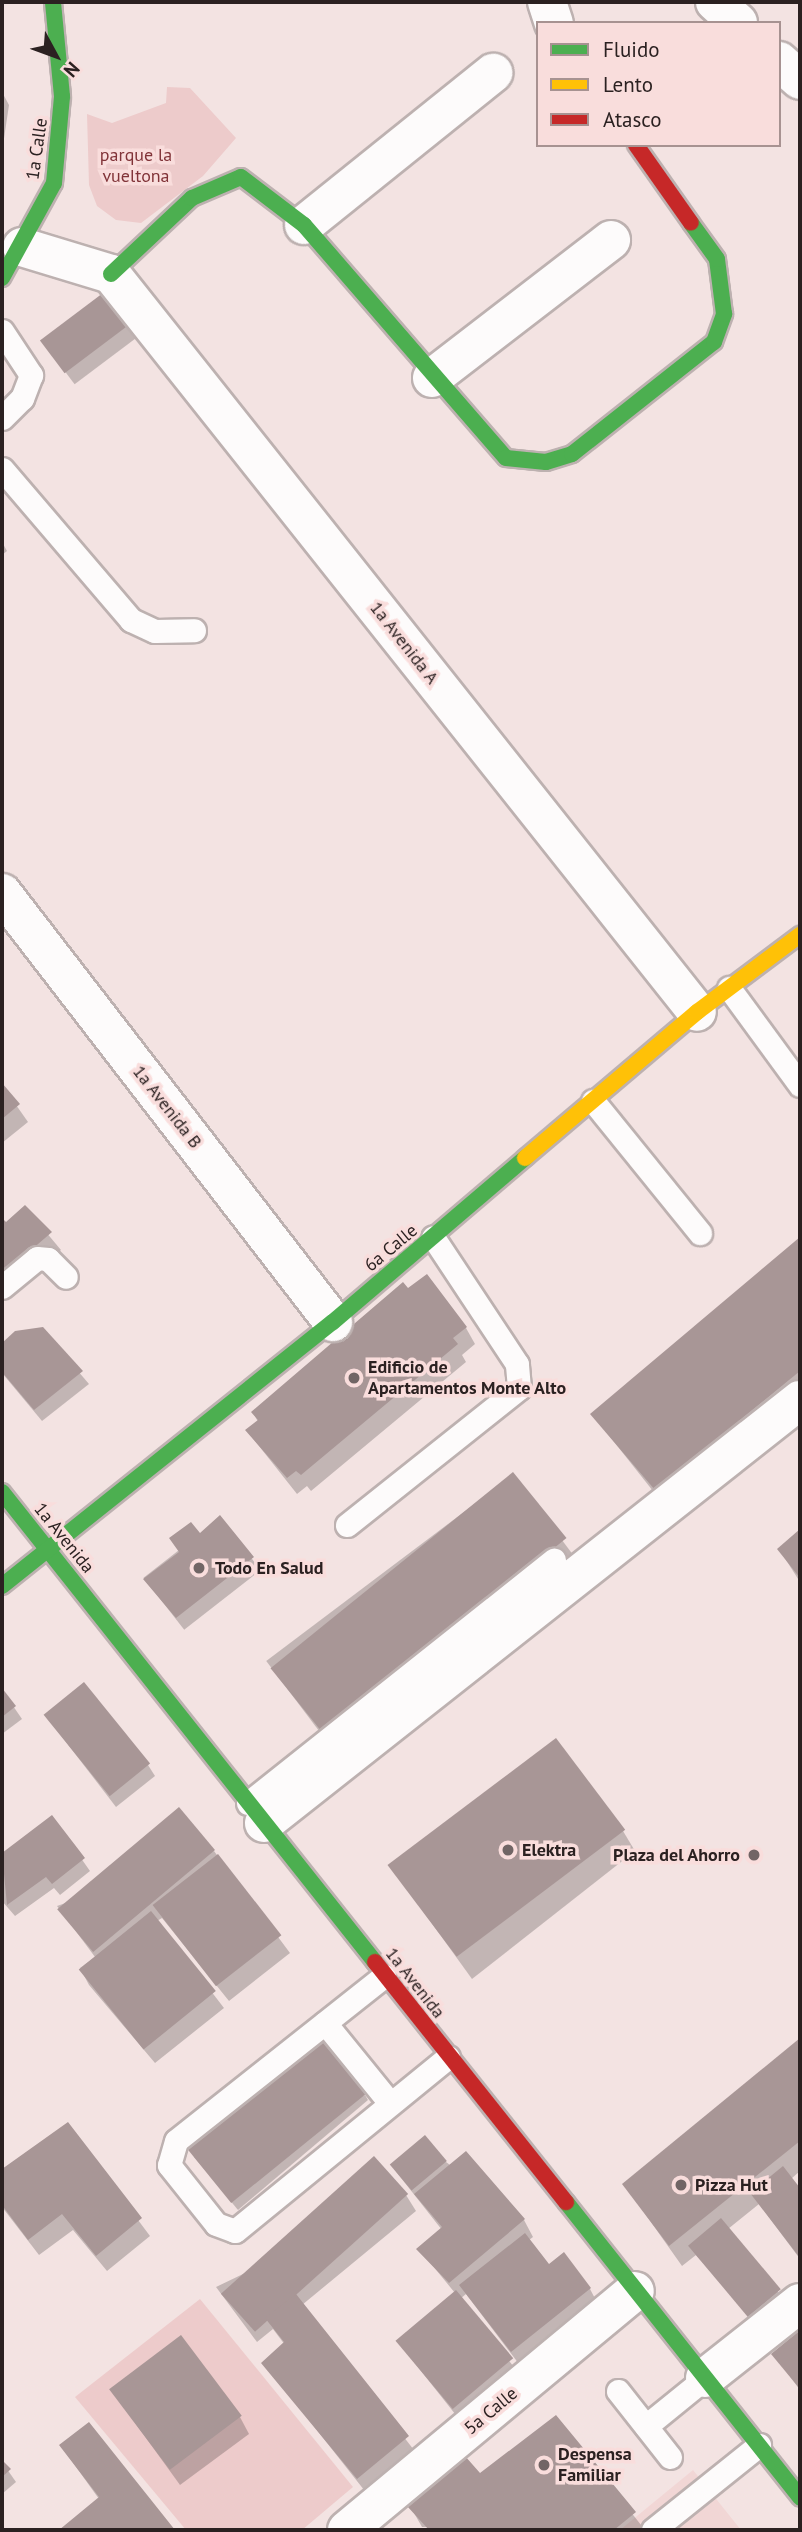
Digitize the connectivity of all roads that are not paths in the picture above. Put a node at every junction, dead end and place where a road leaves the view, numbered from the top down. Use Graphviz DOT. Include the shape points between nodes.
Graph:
graph roads {
  1 [pos="547,2"];
  2 [pos="715,2"];
  3 [pos="57,4"];
  4 [pos="553,21"];
  5 [pos="736,21"];
  6 [pos="781,63"];
  7 [pos="493,73"];
  8 [pos="800,80"];
  9 [pos="637,147"];
  10 [pos="304,225"];
  11 [pos="611,240"];
  12 [pos="12,262"];
  13 [pos="111,274"];
  14 [pos="2,331"];
  15 [pos="432,378"];
  16 [pos="2,418"];
  17 [pos="2,469"];
  18 [pos="194,630"];
  19 [pos="2,893"];
  20 [pos="800,935"];
  21 [pos="729,989"];
  22 [pos="697,1012"];
  23 [pos="800,1085"];
  24 [pos="593,1101"];
  25 [pos="700,1233"];
  26 [pos="433,1237"];
  27 [pos="66,1277"];
  28 [pos="2,1287"];
  29 [pos="333,1322"];
  30 [pos="800,1400"];
  31 [pos="2,1492"];
  32 [pos="347,1525"];
  33 [pos="48,1549"];
  34 [pos="555,1560"];
  35 [pos="2,1586"];
  36 [pos="256,1813"];
  37 [pos="384,1976"];
  38 [pos="325,2023"];
  39 [pos="448,2057"];
  40 [pos="390,2104"];
  41 [pos="635,2291"];
  42 [pos="800,2303"];
  43 [pos="705,2378"];
  44 [pos="618,2391"];
  45 [pos="646,2426"];
  46 [pos="758,2445"];
  47 [pos="670,2457"];
  48 [pos="800,2497"];
  49 [pos="347,2530"];
  50 [pos="655,2530"];
  1 -- 4 [label="street"];
  2 -- 5 [label="street"];
  3 -- 12 [label="street, 1a Calle" via="62,96 54,183"];
  6 -- 8 [label="street"];
  7 -- 10 [label="street"];
  9 -- 15 [label="street" via="716,259 724,304 714,342 572,454 547,462 506,458"];
  10 -- 13 [label="street" via="268,192 235,176 192,198"];
  10 -- 15 [label="street"];
  11 -- 15 [label="street"];
  12 -- 13 [label="street"];
  13 -- 22 [label="street, 1a Avenida A"];
  14 -- 16 [label="lane" via="31,375 22,398"];
  17 -- 18 [label="lane" via="131,620 155,631"];
  19 -- 29 [label="street, 1a Avenida B"];
  20 -- 21 [label="street, 6a Calle"];
  21 -- 22 [label="street, 6a Calle"];
  21 -- 23 [label="lane"];
  22 -- 24 [label="street, 6a Calle"];
  24 -- 25 [label="lane"];
  24 -- 26 [label="street, 6a Calle"];
  26 -- 29 [label="street, 6a Calle"];
  26 -- 32 [label="lane" via="517,1364 519,1388"];
  27 -- 28 [label="lane" via="48,1259 37,1258"];
  29 -- 33 [label="street, 6a Calle"];
  30 -- 36 [label="street"];
  31 -- 33 [label="street, 1a Avenida"];
  33 -- 35 [label="street, 6a Calle"];
  33 -- 36 [label="street, 1a Avenida"];
  34 -- 36 [label="lane"];
  36 -- 37 [label="street, 1a Avenida"];
  37 -- 38 [label="lane"];
  37 -- 39 [label="street, 1a Avenida"];
  38 -- 40 [label="lane"];
  38 -- 40 [label="lane" via="248,2093 176,2141 169,2165 216,2224 235,2231 300,2163"];
  39 -- 40 [label="lane"];
  39 -- 41 [label="street, 1a Avenida"];
  41 -- 43 [label="street, 1a Avenida"];
  41 -- 49 [label="street, 5a Calle"];
  42 -- 43 [label="street"];
  43 -- 45 [label="lane"];
  43 -- 46 [label="street, 1a Avenida"];
  44 -- 45 [label="lane"];
  45 -- 47 [label="lane"];
  46 -- 48 [label="street, 1a Avenida"];
  46 -- 50 [label="lane"];
}
